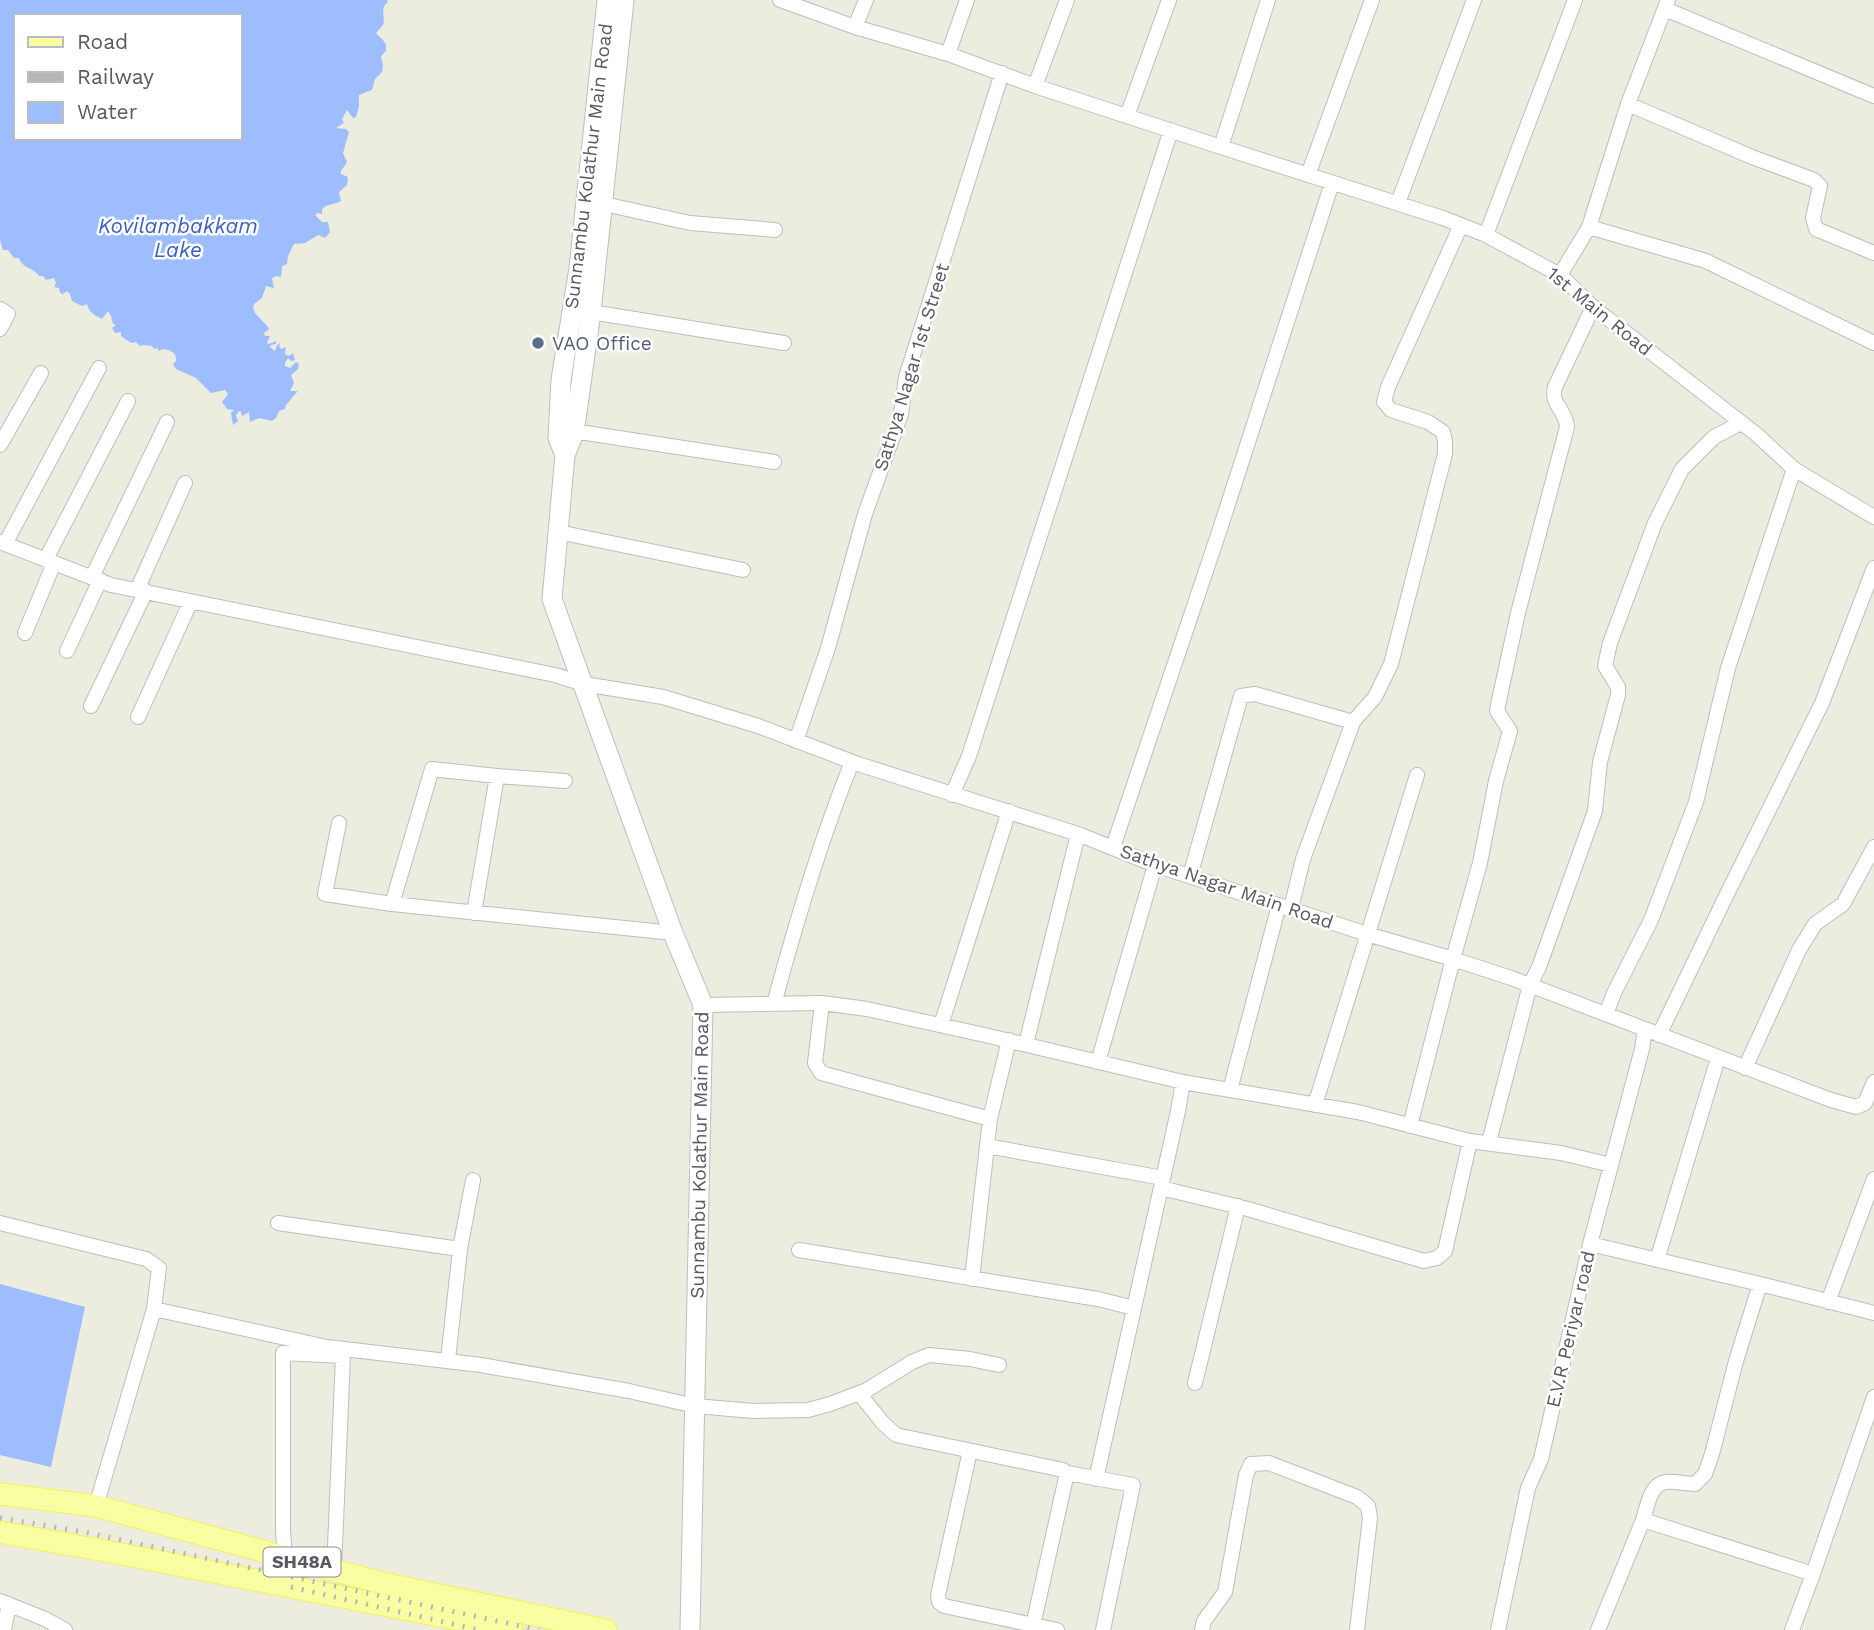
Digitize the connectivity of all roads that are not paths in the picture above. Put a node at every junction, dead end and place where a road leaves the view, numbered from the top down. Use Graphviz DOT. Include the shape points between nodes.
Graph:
graph roads {
  1 [pos="607,0"];
  2 [pos="624,0"];
  3 [pos="780,0"];
  4 [pos="866,0"];
  5 [pos="967,0"];
  6 [pos="1067,0"];
  7 [pos="1169,0"];
  8 [pos="1268,0"];
  9 [pos="1372,0"];
  10 [pos="1474,0"];
  11 [pos="1575,0"];
  12 [pos="1667,4"];
  13 [pos="855,27"];
  14 [pos="948,54"];
  15 [pos="1002,73"];
  16 [pos="1035,86"];
  17 [pos="1874,96"];
  18 [pos="1629,104"];
  19 [pos="604,113"];
  20 [pos="1127,116"];
  21 [pos="1171,130"];
  22 [pos="1221,148"];
  23 [pos="1308,175"];
  24 [pos="1332,183"];
  25 [pos="1398,203"];
  26 [pos="604,204"];
  27 [pos="1461,225"];
  28 [pos="1589,227"];
  29 [pos="775,230"];
  30 [pos="1486,235"];
  31 [pos="1874,253"];
  32 [pos="1560,275"];
  33 [pos="1593,307"];
  34 [pos="0,309"];
  35 [pos="591,312"];
  36 [pos="0,329"];
  37 [pos="784,342"];
  38 [pos="1874,343"];
  39 [pos="99,368"];
  40 [pos="41,373"];
  41 [pos="128,401"];
  42 [pos="167,422"];
  43 [pos="1741,423"];
  44 [pos="574,433"];
  45 [pos="0,445"];
  46 [pos="565,455"];
  47 [pos="774,462"];
  48 [pos="1794,469"];
  49 [pos="185,484"];
  50 [pos="1874,516"];
  51 [pos="558,532"];
  52 [pos="2,543"];
  53 [pos="50,561"];
  54 [pos="1874,568"];
  55 [pos="743,570"];
  56 [pos="96,579"];
  57 [pos="142,591"];
  58 [pos="191,601"];
  59 [pos="25,633"];
  60 [pos="67,651"];
  61 [pos="584,684"];
  62 [pos="92,706"];
  63 [pos="138,717"];
  64 [pos="1353,722"];
  65 [pos="796,741"];
  66 [pos="852,762"];
  67 [pos="1418,775"];
  68 [pos="496,776"];
  69 [pos="565,781"];
  70 [pos="951,795"];
  71 [pos="1009,811"];
  72 [pos="339,823"];
  73 [pos="1078,834"];
  74 [pos="1113,847"];
  75 [pos="1874,847"];
  76 [pos="1156,865"];
  77 [pos="1190,876"];
  78 [pos="393,904"];
  79 [pos="1285,907"];
  80 [pos="474,913"];
  81 [pos="673,933"];
  82 [pos="1367,934"];
  83 [pos="1453,959"];
  84 [pos="1530,985"];
  85 [pos="822,1003"];
  86 [pos="774,1004"];
  87 [pos="703,1005"];
  88 [pos="1606,1014"];
  89 [pos="941,1025"];
  90 [pos="1645,1029"];
  91 [pos="1659,1035"];
  92 [pos="1009,1040"];
  93 [pos="1026,1044"];
  94 [pos="1718,1058"];
  95 [pos="1098,1062"];
  96 [pos="1745,1068"];
  97 [pos="1183,1082"];
  98 [pos="1874,1082"];
  99 [pos="1230,1090"];
  100 [pos="1315,1105"];
  101 [pos="990,1119"];
  102 [pos="1410,1126"];
  103 [pos="1469,1141"];
  104 [pos="1489,1142"];
  105 [pos="986,1146"];
  106 [pos="1611,1165"];
  107 [pos="1874,1179"];
  108 [pos="473,1180"];
  109 [pos="1162,1183"];
  110 [pos="1238,1206"];
  111 [pos="0,1223"];
  112 [pos="278,1223"];
  113 [pos="1590,1244"];
  114 [pos="460,1249"];
  115 [pos="799,1250"];
  116 [pos="1657,1260"];
  117 [pos="972,1279"];
  118 [pos="1760,1284"];
  119 [pos="1828,1302"];
  120 [pos="1134,1308"];
  121 [pos="154,1309"];
  122 [pos="1874,1313"];
  123 [pos="448,1360"];
  124 [pos="999,1365"];
  125 [pos="1195,1383"];
  126 [pos="859,1393"];
  127 [pos="1874,1397"];
  128 [pos="695,1406"];
  129 [pos="970,1451"];
  130 [pos="1068,1473"];
  131 [pos="1096,1479"];
  132 [pos="0,1494"];
  133 [pos="96,1506"];
  134 [pos="1643,1520"];
  135 [pos="0,1532"];
  136 [pos="285,1558"];
  137 [pos="334,1570"];
  138 [pos="1813,1574"];
  139 [pos="5,1602"];
  140 [pos="1033,1627"];
  141 [pos="486,1628"];
  142 [pos="5,1630"];
  143 [pos="65,1630"];
  144 [pos="512,1630"];
  145 [pos="606,1630"];
  146 [pos="690,1630"];
  147 [pos="1057,1630"];
  148 [pos="1103,1630"];
  149 [pos="1202,1630"];
  150 [pos="1357,1630"];
  151 [pos="1498,1630"];
  152 [pos="1598,1630"];
  153 [pos="1792,1630"];
  1 -- 19 [label="street, Sunnambu Kolathur Main Road"];
  2 -- 19 [label="street, Sunnambu Kolathur Main Road"];
  3 -- 13 [label="street, 1st Main Road"];
  4 -- 13 [label="street"];
  5 -- 14 [label="street"];
  6 -- 16 [label="street"];
  7 -- 20 [label="street"];
  8 -- 22 [label="street"];
  9 -- 23 [label="street"];
  10 -- 25 [label="street"];
  11 -- 30 [label="street"];
  12 -- 17 [label="street"];
  12 -- 18 [label="street"];
  13 -- 14 [label="street, 1st Main Road"];
  14 -- 15 [label="street, 1st Main Road"];
  15 -- 16 [label="street, 1st Main Road"];
  15 -- 65 [label="street, Sathya Nagar 1st Street" via="906,377 901,414"];
  16 -- 20 [label="street, 1st Main Road"];
  18 -- 28 [label="street"];
  18 -- 31 [label="street" via="1814,180 1820,186 1813,218 1816,229"];
  19 -- 26 [label="street, Sunnambu Kolathur Main Road"];
  19 -- 46 [label="street, Sunnambu Kolathur Main Road" via="561,380 558,438"];
  20 -- 21 [label="street, 1st Main Road"];
  21 -- 22 [label="street, 1st Main Road"];
  21 -- 70 [label="street" via="969,757"];
  22 -- 23 [label="street, 1st Main Road"];
  23 -- 24 [label="street, 1st Main Road"];
  24 -- 25 [label="street, 1st Main Road"];
  24 -- 74 [label="street"];
  25 -- 27 [label="street, 1st Main Road"];
  26 -- 29 [label="street" via="690,223"];
  26 -- 35 [label="street, Sunnambu Kolathur Main Road"];
  27 -- 30 [label="street, 1st Main Road"];
  27 -- 64 [label="street" via="1384,402 1391,410 1443,432 1445,454 1391,664 1375,697"];
  28 -- 32 [label="street"];
  28 -- 38 [label="street" via="1706,261"];
  30 -- 32 [label="street, 1st Main Road"];
  32 -- 33 [label="street, 1st Main Road"];
  33 -- 43 [label="street, 1st Main Road"];
  33 -- 83 [label="street" via="1553,394 1567,426 1497,711 1510,731"];
  34 -- 36 [label="street" via="8,314"];
  35 -- 37 [label="street"];
  35 -- 44 [label="street, Sunnambu Kolathur Main Road"];
  39 -- 52 [label="street"];
  40 -- 45 [label="street"];
  41 -- 53 [label="street"];
  42 -- 56 [label="street"];
  43 -- 48 [label="street, 1st Main Road"];
  43 -- 84 [label="street" via="1714,437 1682,469 1655,523 1605,666 1618,695 1600,762 1595,811"];
  44 -- 46 [label="street, Sunnambu Kolathur Main Road"];
  44 -- 47 [label="street"];
  46 -- 51 [label="street, Sunnambu Kolathur Main Road"];
  48 -- 50 [label="street, 1st Main Road"];
  48 -- 88 [label="street" via="1728,668 1696,802 1651,920"];
  49 -- 57 [label="street"];
  51 -- 55 [label="street"];
  51 -- 61 [label="street, Sunnambu Kolathur Main Road" via="552,599"];
  52 -- 53 [label="street, Sathya Nagar Main Road"];
  53 -- 56 [label="street, Sathya Nagar Main Road"];
  53 -- 59 [label="street"];
  54 -- 91 [label="street" via="1822,704"];
  56 -- 57 [label="street, Sathya Nagar Main Road"];
  56 -- 60 [label="street"];
  57 -- 58 [label="street, Sathya Nagar Main Road"];
  57 -- 62 [label="street"];
  58 -- 61 [label="street, Sathya Nagar Main Road"];
  58 -- 63 [label="street"];
  61 -- 65 [label="street, Sathya Nagar Main Road" via="663,697"];
  61 -- 81 [label="street, Sunnambu Kolathur Main Road"];
  64 -- 77 [label="street" via="1255,694 1241,696"];
  64 -- 79 [label="street"];
  65 -- 66 [label="street, Sathya Nagar Main Road"];
  66 -- 70 [label="street, Sathya Nagar Main Road"];
  66 -- 86 [label="street" via="823,837"];
  67 -- 82 [label="street"];
  68 -- 69 [label="street"];
  68 -- 78 [label="street" via="432,769"];
  68 -- 80 [label="street"];
  70 -- 71 [label="street, Sathya Nagar Main Road"];
  71 -- 73 [label="street, Sathya Nagar Main Road"];
  71 -- 89 [label="street"];
  72 -- 78 [label="street" via="325,894"];
  73 -- 74 [label="street, Sathya Nagar Main Road"];
  73 -- 93 [label="street"];
  74 -- 76 [label="street, Sathya Nagar Main Road"];
  75 -- 96 [label="street" via="1843,904 1815,924 1799,950"];
  76 -- 77 [label="street, Sathya Nagar Main Road"];
  76 -- 95 [label="street"];
  77 -- 79 [label="street, Sathya Nagar Main Road"];
  78 -- 80 [label="street"];
  79 -- 82 [label="street, Sathya Nagar Main Road"];
  79 -- 99 [label="street"];
  80 -- 81 [label="street"];
  81 -- 87 [label="street, Sunnambu Kolathur Main Road"];
  82 -- 83 [label="street, Sathya Nagar Main Road"];
  82 -- 100 [label="street"];
  83 -- 84 [label="street, Sathya Nagar Main Road"];
  83 -- 102 [label="street"];
  84 -- 88 [label="street, Sathya Nagar Main Road"];
  84 -- 104 [label="street"];
  85 -- 86 [label="street"];
  85 -- 89 [label="street"];
  85 -- 101 [label="street" via="815,1063 821,1073"];
  86 -- 87 [label="street"];
  87 -- 128 [label="street, Sunnambu Kolathur Main Road"];
  88 -- 90 [label="street, Sathya Nagar Main Road"];
  89 -- 92 [label="street"];
  90 -- 91 [label="street, Sathya Nagar Main Road"];
  90 -- 106 [label="street, E.V.R Periyar road"];
  91 -- 94 [label="street, Sathya Nagar Main Road"];
  92 -- 93 [label="street"];
  92 -- 101 [label="street"];
  93 -- 95 [label="street"];
  94 -- 96 [label="street, Sathya Nagar Main Road"];
  94 -- 116 [label="street"];
  95 -- 97 [label="street"];
  96 -- 98 [label="street, Sathya Nagar Main Road" via="1856,1107 1865,1102"];
  97 -- 99 [label="street"];
  97 -- 109 [label="street"];
  99 -- 100 [label="street"];
  100 -- 102 [label="street"];
  101 -- 105 [label="street"];
  102 -- 103 [label="street"];
  103 -- 104 [label="street"];
  103 -- 110 [label="street" via="1445,1251 1437,1258 1424,1261"];
  104 -- 106 [label="street"];
  105 -- 109 [label="street"];
  105 -- 117 [label="street"];
  106 -- 113 [label="street, E.V.R Periyar road"];
  107 -- 119 [label="street"];
  108 -- 114 [label="street"];
  109 -- 110 [label="street"];
  109 -- 120 [label="street"];
  110 -- 125 [label="street"];
  111 -- 121 [label="street" via="146,1259 159,1268"];
  112 -- 114 [label="street"];
  113 -- 116 [label="street"];
  113 -- 151 [label="street, E.V.R Periyar road" via="1541,1460 1528,1488"];
  114 -- 123 [label="street"];
  115 -- 117 [label="street"];
  116 -- 118 [label="street"];
  117 -- 120 [label="street"];
  118 -- 119 [label="street"];
  118 -- 134 [label="street" via="1705,1474 1695,1484 1668,1481 1659,1485 1649,1497"];
  119 -- 122 [label="street"];
  120 -- 131 [label="street"];
  121 -- 123 [label="street" via="327,1347"];
  121 -- 133 [label="street"];
  123 -- 128 [label="street"];
  124 -- 126 [label="street" via="929,1355"];
  126 -- 128 [label="street" via="808,1410"];
  126 -- 129 [label="street" via="896,1435"];
  127 -- 138 [label="street"];
  128 -- 146 [label="street, Sunnambu Kolathur Main Road"];
  129 -- 130 [label="street"];
  129 -- 140 [label="street" via="939,1602"];
  130 -- 131 [label="street"];
  130 -- 140 [label="street"];
  131 -- 148 [label="street" via="1133,1485"];
  132 -- 133 [label="main road, SH48A"];
  133 -- 136 [label="main road, SH48A"];
  134 -- 138 [label="street"];
  134 -- 152 [label="street"];
  135 -- 141 [label="main road, SH48A"];
  136 -- 137 [label="main road, SH48A"];
  136 -- 137 [label="street" via="283,1353 343,1356"];
  137 -- 145 [label="main road, SH48A"];
  138 -- 153 [label="street"];
  139 -- 142 [label="street"];
  139 -- 143 [label="street"];
  140 -- 147 [label="street"];
  141 -- 144 [label="main road, SH48A"];
  149 -- 150 [label="street" via="1224,1592 1246,1475 1251,1464 1269,1463 1357,1497 1368,1506"];
}
